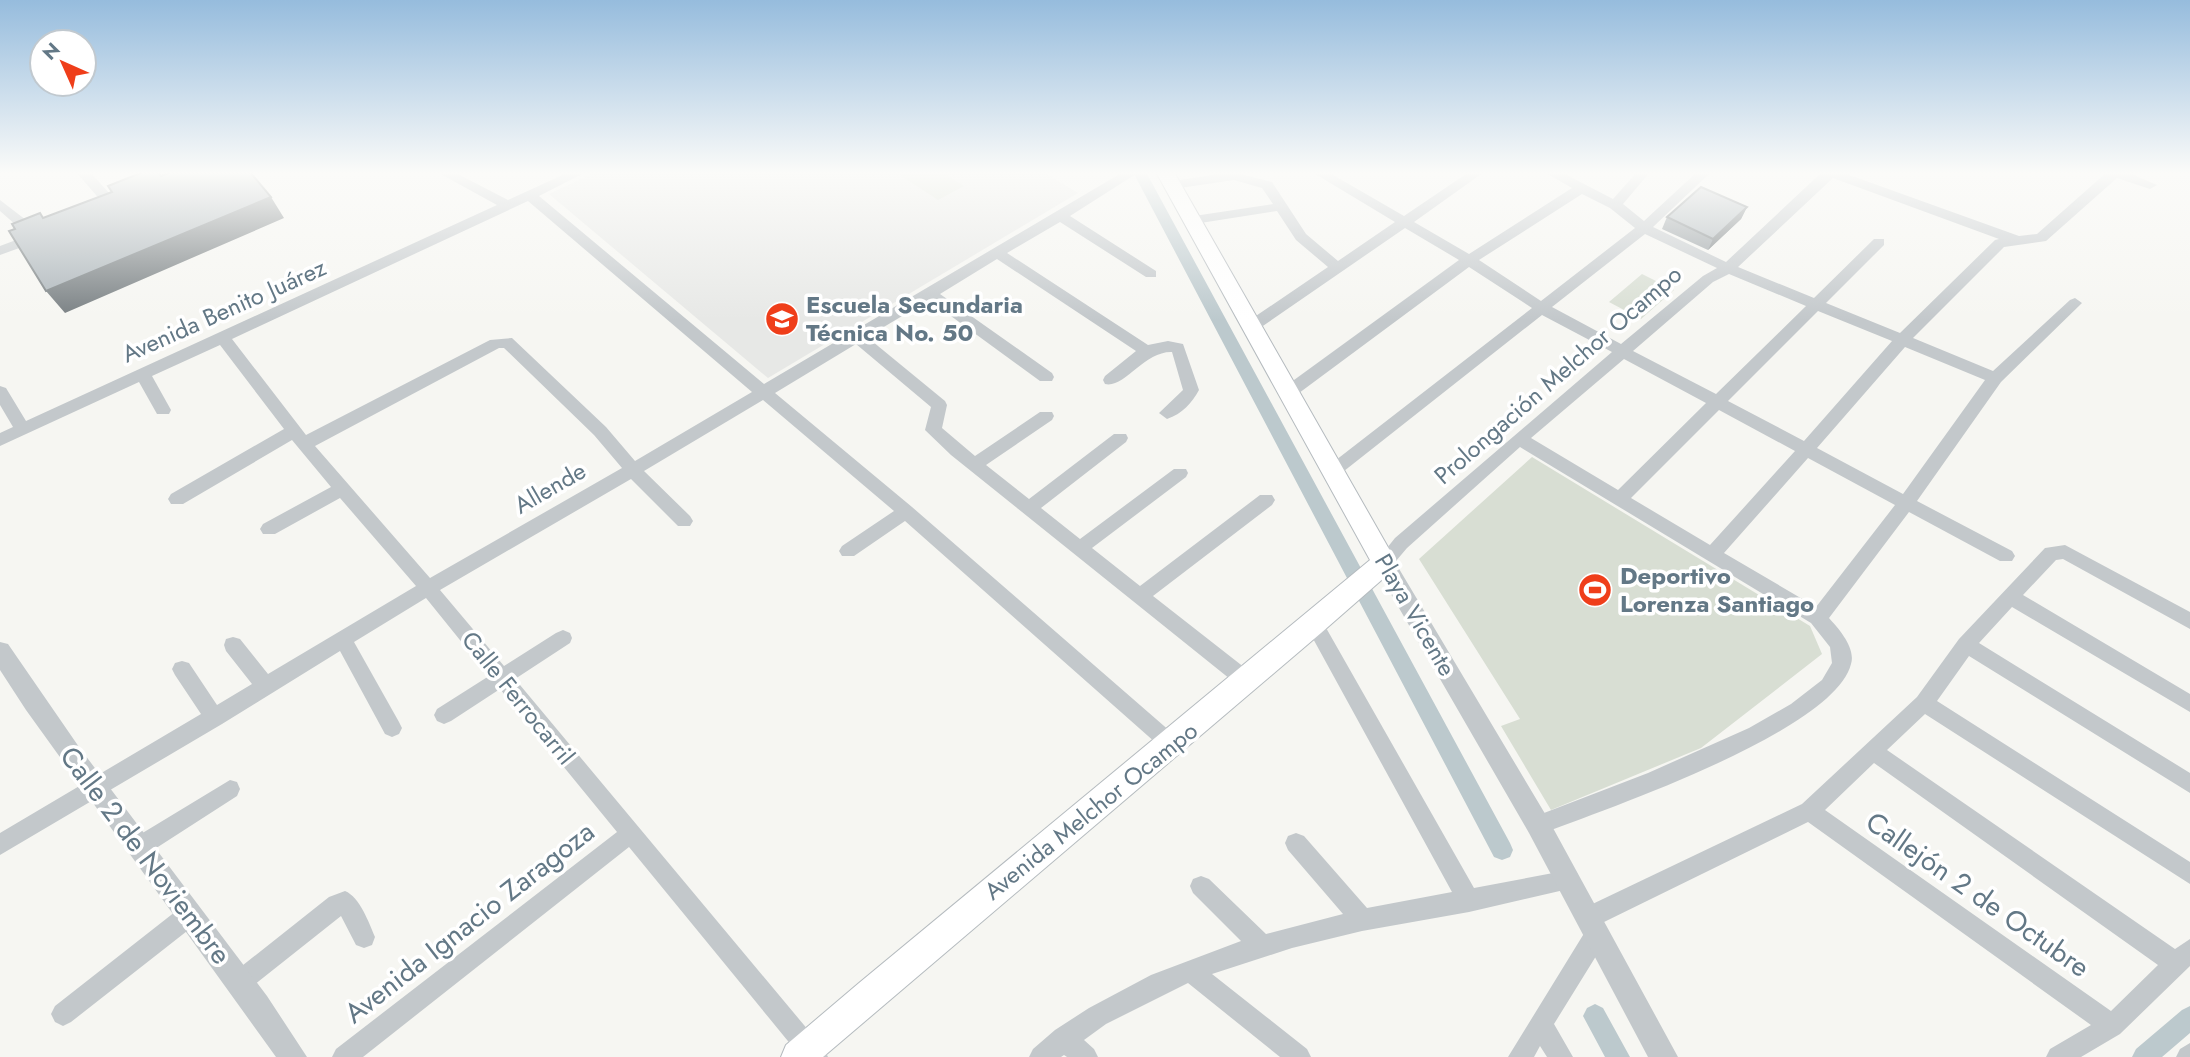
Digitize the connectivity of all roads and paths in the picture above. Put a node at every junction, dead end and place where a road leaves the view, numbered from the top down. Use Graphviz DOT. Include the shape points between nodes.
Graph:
graph roads {
  1 [pos="20,221"];
  2 [pos="475,221"];
  3 [pos="560,221"];
  4 [pos="1049,221"];
  5 [pos="1069,221"];
  6 [pos="1195,221"];
  7 [pos="1290,221"];
  8 [pos="1529,221"];
  9 [pos="1636,221"];
  10 [pos="1651,221"];
  11 [pos="1778,221"];
  12 [pos="1964,221"];
  13 [pos="2060,221"];
  14 [pos="1403,222"];
  15 [pos="1644,228"];
  16 [pos="30,230"];
  17 [pos="2019,241"];
  18 [pos="0,242"];
  19 [pos="1880,242"];
  20 [pos="0,251"];
  21 [pos="996,253"];
  22 [pos="1469,260"];
  23 [pos="1337,267"];
  24 [pos="1728,268"];
  25 [pos="1151,274"];
  26 [pos="929,293"];
  27 [pos="2075,303"];
  28 [pos="1818,306"];
  29 [pos="1543,309"];
  30 [pos="1252,326"];
  31 [pos="222,337"];
  32 [pos="857,337"];
  33 [pos="1902,340"];
  34 [pos="1146,352"];
  35 [pos="1626,354"];
  36 [pos="142,373"];
  37 [pos="1046,377"];
  38 [pos="1995,378"];
  39 [pos="1111,380"];
  40 [pos="0,392"];
  41 [pos="1289,392"];
  42 [pos="762,393"];
  43 [pos="1716,402"];
  44 [pos="163,410"];
  45 [pos="1167,413"];
  46 [pos="1046,416"];
  47 [pos="23,429"];
  48 [pos="299,437"];
  49 [pos="1121,438"];
  50 [pos="0,440"];
  51 [pos="1523,442"];
  52 [pos="1805,449"];
  53 [pos="974,465"];
  54 [pos="633,470"];
  55 [pos="1334,471"];
  56 [pos="1180,473"];
  57 [pos="344,488"];
  58 [pos="177,499"];
  59 [pos="1619,499"];
  60 [pos="1266,500"];
  61 [pos="1906,503"];
  62 [pos="1029,508"];
  63 [pos="906,512"];
  64 [pos="684,521"];
  65 [pos="269,530"];
  66 [pos="1080,548"];
  67 [pos="848,551"];
  68 [pos="1712,555"];
  69 [pos="2006,556"];
  70 [pos="1367,578"];
  71 [pos="428,587"];
  72 [pos="1141,596"];
  73 [pos="2012,598"];
  74 [pos="1818,618"];
  75 [pos="2190,621"];
  76 [pos="1314,624"];
  77 [pos="563,638"];
  78 [pos="343,639"];
  79 [pos="233,645"];
  80 [pos="1966,645"];
  81 [pos="0,651"];
  82 [pos="182,669"];
  83 [pos="501,678"];
  84 [pos="1247,681"];
  85 [pos="266,687"];
  86 [pos="1924,703"];
  87 [pos="2190,704"];
  88 [pos="444,715"];
  89 [pos="215,718"];
  90 [pos="392,728"];
  91 [pos="1172,745"];
  92 [pos="1875,753"];
  93 [pos="2190,784"];
  94 [pos="230,789"];
  95 [pos="94,790"];
  96 [pos="1809,811"];
  97 [pos="1538,825"];
  98 [pos="630,834"];
  99 [pos="1296,843"];
  100 [pos="0,845"];
  101 [pos="139,847"];
  102 [pos="2190,874"];
  103 [pos="1569,880"];
  104 [pos="1200,886"];
  105 [pos="1469,901"];
  106 [pos="188,916"];
  107 [pos="1362,919"];
  108 [pos="1594,925"];
  109 [pos="364,937"];
  110 [pos="1262,946"];
  111 [pos="2182,956"];
  112 [pos="1192,972"];
  113 [pos="240,981"];
  114 [pos="63,1014"];
  115 [pos="1540,1024"];
  116 [pos="2112,1026"];
  117 [pos="1063,1038"];
  118 [pos="807,1054"];
  119 [pos="293,1057"];
  120 [pos="344,1057"];
  121 [pos="1041,1057"];
  122 [pos="1086,1057"];
  123 [pos="1299,1057"];
  124 [pos="1520,1057"];
  125 [pos="1561,1057"];
  126 [pos="1664,1057"];
  127 [pos="2059,1057"];
  1 -- 16 [label="street"];
  2 -- 31 [label="street, Avenida Benito Juárez"];
  3 -- 42 [label="street"];
  4 -- 21 [label="street, Allende"];
  5 -- 25 [label="street"];
  6 -- 30 [label="main road, Playa Vicente"];
  7 -- 23 [label="street"];
  8 -- 22 [label="street"];
  9 -- 15 [label="street"];
  10 -- 15 [label="street"];
  11 -- 24 [label="street"];
  12 -- 17 [label="street"];
  13 -- 17 [label="street" via="2041,238"];
  14 -- 22 [label="street"];
  14 -- 23 [label="street"];
  15 -- 24 [label="street"];
  15 -- 29 [label="street"];
  16 -- 18 [label="street"];
  16 -- 20 [label="street" via="51,227"];
  17 -- 33 [label="street" via="2000,243"];
  19 -- 28 [label="street"];
  21 -- 26 [label="street, Allende"];
  21 -- 34 [label="street"];
  22 -- 29 [label="street"];
  22 -- 41 [label="street"];
  23 -- 30 [label="street"];
  24 -- 28 [label="street"];
  24 -- 35 [label="street"];
  26 -- 32 [label="street, Allende"];
  26 -- 37 [label="street"];
  27 -- 38 [label="street"];
  28 -- 33 [label="street"];
  28 -- 43 [label="street"];
  29 -- 35 [label="street"];
  29 -- 55 [label="street"];
  30 -- 41 [label="main road, Playa Vicente"];
  31 -- 36 [label="street, Avenida Benito Juárez"];
  31 -- 48 [label="street, Calle Ferrocarril"];
  32 -- 42 [label="street, Allende"];
  32 -- 53 [label="street" via="939,405 933,430"];
  33 -- 38 [label="street"];
  33 -- 52 [label="street"];
  34 -- 39 [label="street"];
  34 -- 45 [label="street" via="1167,344 1178,348 1191,390"];
  35 -- 43 [label="street"];
  35 -- 51 [label="street"];
  36 -- 44 [label="street"];
  36 -- 47 [label="street, Avenida Benito Juárez"];
  38 -- 61 [label="street"];
  40 -- 47 [label="street"];
  41 -- 55 [label="main road, Playa Vicente"];
  42 -- 54 [label="street, Allende"];
  42 -- 63 [label="street"];
  43 -- 52 [label="street"];
  43 -- 59 [label="street"];
  46 -- 53 [label="street"];
  47 -- 50 [label="street, Avenida Benito Juárez"];
  48 -- 54 [label="street" via="507,342 600,431"];
  48 -- 57 [label="street, Calle Ferrocarril"];
  48 -- 58 [label="street"];
  49 -- 62 [label="street"];
  51 -- 59 [label="street"];
  51 -- 70 [label="street" via="1409,548"];
  52 -- 61 [label="street"];
  52 -- 68 [label="street"];
  53 -- 62 [label="street"];
  54 -- 64 [label="street"];
  54 -- 71 [label="street, Allende"];
  55 -- 70 [label="main road, Playa Vicente"];
  56 -- 66 [label="street"];
  57 -- 65 [label="street"];
  57 -- 71 [label="street, Calle Ferrocarril"];
  59 -- 68 [label="street"];
  60 -- 72 [label="street"];
  61 -- 69 [label="street"];
  61 -- 74 [label="street"];
  62 -- 66 [label="street"];
  63 -- 67 [label="street"];
  63 -- 91 [label="street"];
  66 -- 72 [label="street"];
  68 -- 74 [label="street"];
  70 -- 76 [label="main road, Avenida Melchor Ocampo"];
  70 -- 97 [label="street, Playa Vicente"];
  71 -- 78 [label="street, Allende"];
  71 -- 83 [label="street, Calle Ferrocarril"];
  72 -- 84 [label="street"];
  73 -- 75 [label="street" via="2051,554 2065,552"];
  73 -- 80 [label="street"];
  73 -- 87 [label="street"];
  74 -- 97 [label="street" via="1841,651 1842,664 1837,677 1819,694 1710,757"];
  76 -- 84 [label="main road, Avenida Melchor Ocampo"];
  76 -- 105 [label="street"];
  77 -- 83 [label="street"];
  78 -- 85 [label="street, Allende"];
  78 -- 90 [label="street"];
  79 -- 85 [label="street"];
  80 -- 86 [label="street"];
  80 -- 93 [label="street"];
  81 -- 95 [label="street, Calle 2 de Noviembre"];
  82 -- 89 [label="street"];
  83 -- 88 [label="street"];
  83 -- 98 [label="street, Calle Ferrocarril"];
  84 -- 91 [label="main road, Avenida Melchor Ocampo"];
  85 -- 89 [label="street, Allende"];
  86 -- 92 [label="street"];
  86 -- 102 [label="street"];
  89 -- 95 [label="street, Allende"];
  91 -- 118 [label="main road, Avenida Melchor Ocampo" via="900,967"];
  92 -- 96 [label="street"];
  92 -- 111 [label="street"];
  94 -- 101 [label="street"];
  95 -- 100 [label="street, Allende"];
  95 -- 101 [label="street, Calle 2 de Noviembre"];
  96 -- 108 [label="street"];
  96 -- 116 [label="street, Callejón 2 de Octubre"];
  97 -- 103 [label="street, Playa Vicente"];
  98 -- 118 [label="street, Calle Ferrocarril"];
  98 -- 120 [label="street, Avenida Ignacio Zaragoza"];
  99 -- 107 [label="street"];
  101 -- 106 [label="street, Calle 2 de Noviembre"];
  103 -- 105 [label="street"];
  103 -- 108 [label="street, Playa Vicente"];
  104 -- 110 [label="street"];
  105 -- 107 [label="street"];
  106 -- 113 [label="street, Calle 2 de Noviembre"];
  106 -- 114 [label="street"];
  107 -- 110 [label="street"];
  108 -- 115 [label="street"];
  108 -- 126 [label="street, Playa Vicente"];
  109 -- 113 [label="street" via="345,902"];
  110 -- 112 [label="street"];
  111 -- 116 [label="street"];
  112 -- 117 [label="street" via="1132,995"];
  112 -- 123 [label="street"];
  113 -- 119 [label="street, Calle 2 de Noviembre"];
  115 -- 124 [label="street"];
  115 -- 125 [label="street"];
  116 -- 127 [label="street"];
  117 -- 121 [label="street"];
  117 -- 122 [label="street"];
}
